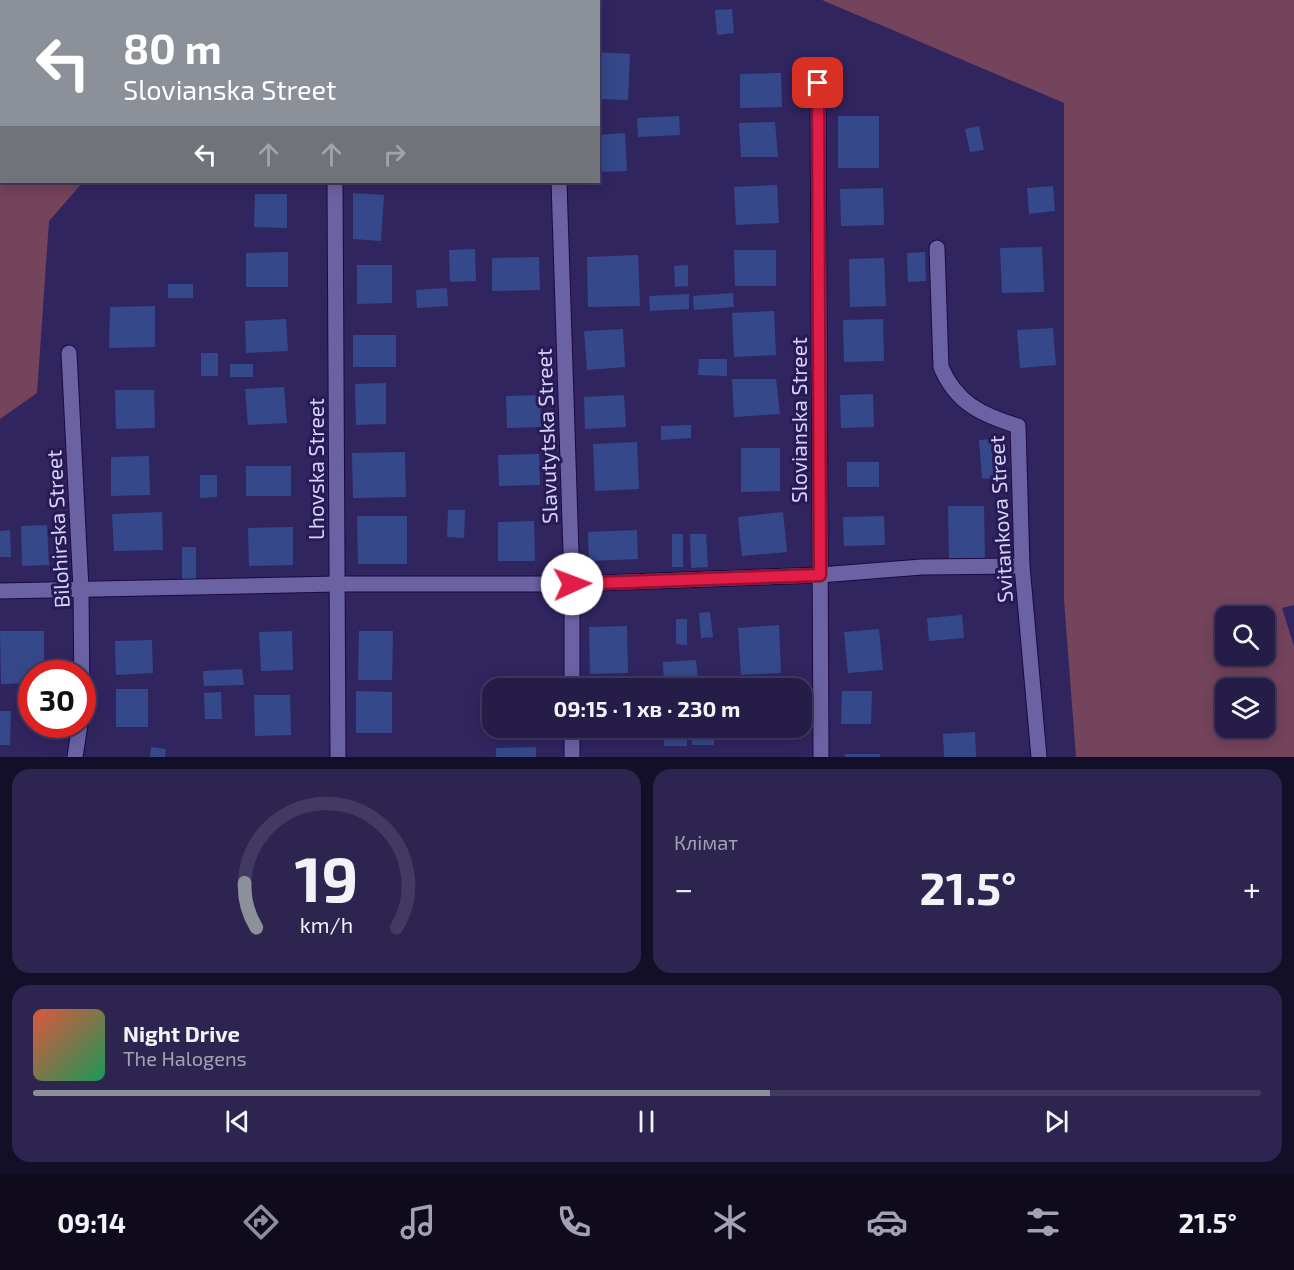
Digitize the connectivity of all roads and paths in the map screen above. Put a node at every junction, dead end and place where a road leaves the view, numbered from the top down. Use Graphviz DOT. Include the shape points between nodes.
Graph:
graph roads {
  1 [pos="818,83"];
  2 [pos="335,183"];
  3 [pos="559,183"];
  4 [pos="937,248"];
  5 [pos="69,353"];
  6 [pos="1022,566"];
  7 [pos="820,575"];
  8 [pos="337,584"];
  9 [pos="572,584"];
  10 [pos="81,589"];
  11 [pos="0,591"];
  12 [pos="82,660"];
  13 [pos="572,678"];
  14 [pos="78,738"];
  15 [pos="572,738"];
  16 [pos="75,757"];
  17 [pos="338,757"];
  18 [pos="572,757"];
  19 [pos="821,757"];
  20 [pos="1039,757"];
  1 -- 7 [label="street, Slovianska Street"];
  2 -- 8 [label="street, Lhovska Street"];
  3 -- 9 [label="street, Slavutytska Street"];
  4 -- 6 [label="street, Svitankova Street" via="941,367 947,382 979,413 1018,426"];
  5 -- 10 [label="street, Bilohirska Street"];
  6 -- 7 [label="street" via="922,567"];
  6 -- 20 [label="street, Svitankova Street"];
  7 -- 9 [label="street"];
  7 -- 19 [label="street, Slovianska Street"];
  8 -- 9 [label="street"];
  8 -- 10 [label="street"];
  8 -- 17 [label="street, Lhovska Street"];
  9 -- 13 [label="street, Slavutytska Street"];
  10 -- 11 [label="street"];
  10 -- 12 [label="street, Bilohirska Street"];
  14 -- 16 [label="street"];
  15 -- 18 [label="street"];
}
